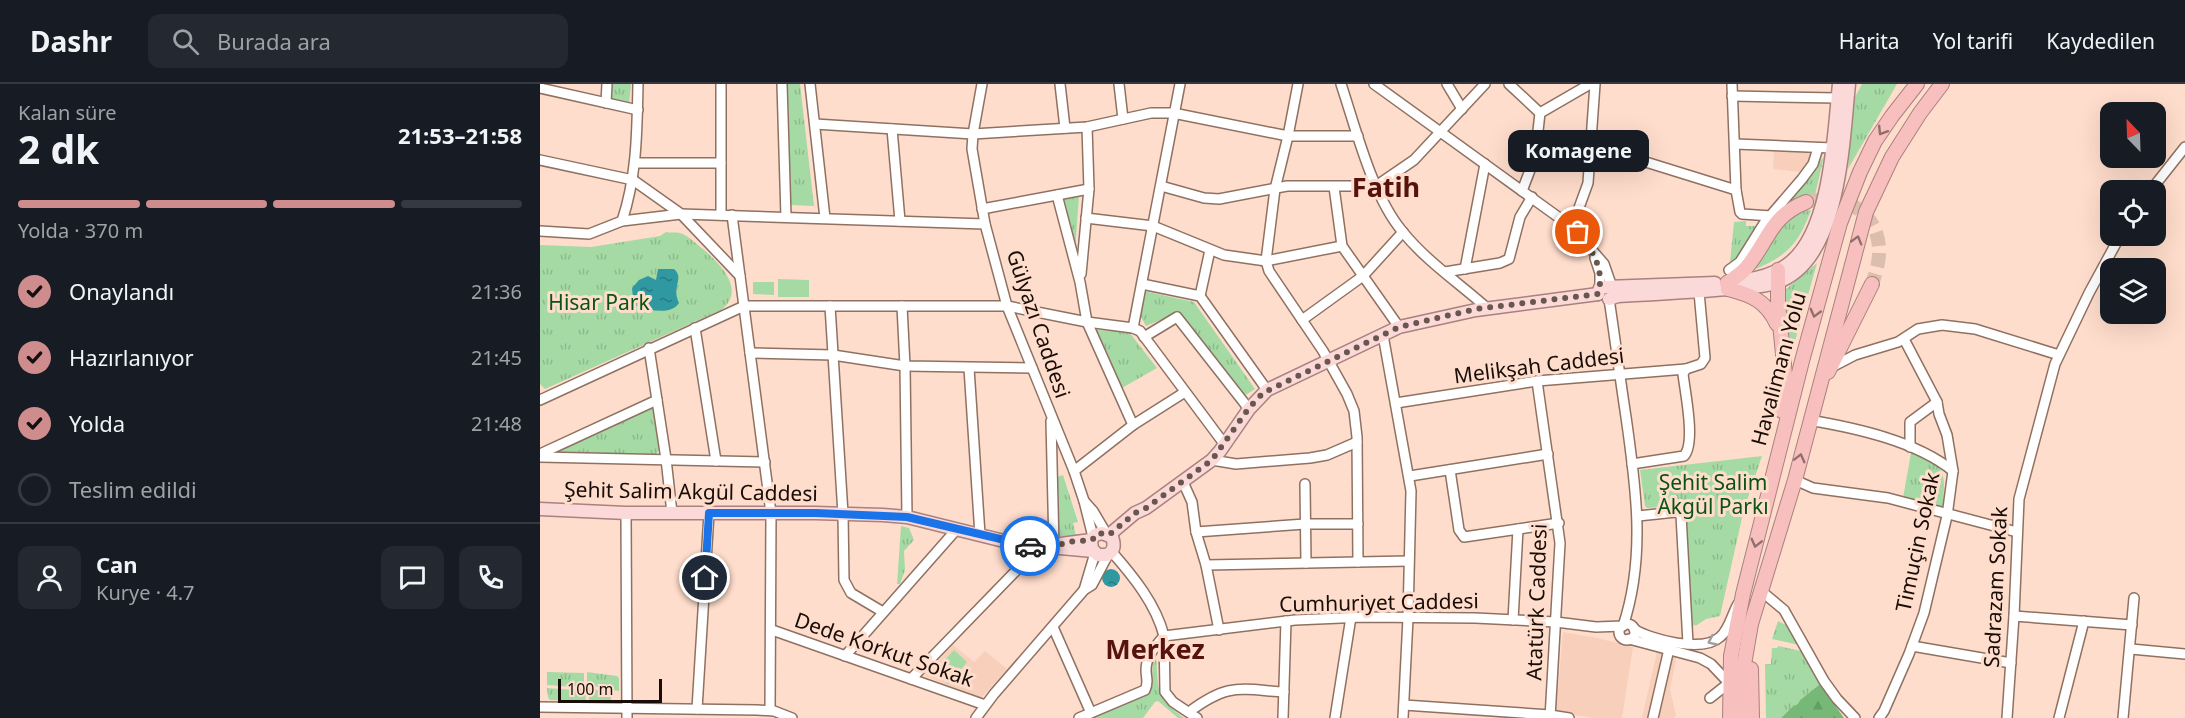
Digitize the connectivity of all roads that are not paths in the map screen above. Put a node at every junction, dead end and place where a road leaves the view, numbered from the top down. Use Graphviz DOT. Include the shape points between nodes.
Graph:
graph roads {
  1 [pos="607,84"];
  2 [pos="638,84"];
  3 [pos="721,84"];
  4 [pos="782,84"];
  5 [pos="810,84"];
  6 [pos="982,84"];
  7 [pos="1060,84"];
  8 [pos="1119,84"];
  9 [pos="1180,84"];
  10 [pos="1298,84"];
  11 [pos="1341,84"];
  12 [pos="1374,84"];
  13 [pos="1447,84"];
  14 [pos="1485,84"];
  15 [pos="1509,84"];
  16 [pos="1590,84"];
  17 [pos="1594,84"];
  18 [pos="1732,84"];
  19 [pos="1839,84"];
  20 [pos="1849,84"];
  21 [pos="1917,84"];
  22 [pos="1942,84"];
  23 [pos="540,88"];
  24 [pos="1732,96"];
  25 [pos="1837,98"];
  26 [pos="606,103"];
  27 [pos="1462,109"];
  28 [pos="638,110"];
  29 [pos="1173,113"];
  30 [pos="1540,113"];
  31 [pos="1123,119"];
  32 [pos="815,124"];
  33 [pos="1087,127"];
  34 [pos="1065,128"];
  35 [pos="892,129"];
  36 [pos="1441,132"];
  37 [pos="972,134"];
  38 [pos="1288,136"];
  39 [pos="1358,136"];
  40 [pos="1735,144"];
  41 [pos="1591,146"];
  42 [pos="2185,147"];
  43 [pos="1818,148"];
  44 [pos="1832,148"];
  45 [pos="540,160"];
  46 [pos="635,163"];
  47 [pos="721,163"];
  48 [pos="1485,164"];
  49 [pos="633,180"];
  50 [pos="2159,180"];
  51 [pos="1161,186"];
  52 [pos="1376,186"];
  53 [pos="1334,187"];
  54 [pos="1089,189"];
  55 [pos="1275,189"];
  56 [pos="1736,190"];
  57 [pos="1522,191"];
  58 [pos="1057,195"];
  59 [pos="1532,197"];
  60 [pos="1806,202"];
  61 [pos="982,209"];
  62 [pos="681,214"];
  63 [pos="721,215"];
  64 [pos="732,215"];
  65 [pos="1771,216"];
  66 [pos="786,217"];
  67 [pos="825,218"];
  68 [pos="1086,218"];
  69 [pos="622,221"];
  70 [pos="900,221"];
  71 [pos="985,224"];
  72 [pos="1153,226"];
  73 [pos="1572,227"];
  74 [pos="540,231"];
  75 [pos="1403,232"];
  76 [pos="1342,246"];
  77 [pos="2114,246"];
  78 [pos="1210,250"];
  79 [pos="1266,261"];
  80 [pos="1465,269"];
  81 [pos="1445,272"];
  82 [pos="740,276"];
  83 [pos="1363,276"];
  84 [pos="1777,276"];
  85 [pos="1728,280"];
  86 [pos="1080,282"];
  87 [pos="1142,284"];
  88 [pos="1872,284"];
  89 [pos="1605,292"];
  90 [pos="1700,292"];
  91 [pos="1200,296"];
  92 [pos="744,306"];
  93 [pos="830,306"];
  94 [pos="902,306"];
  95 [pos="1008,306"];
  96 [pos="1487,308"];
  97 [pos="1302,320"];
  98 [pos="1087,322"];
  99 [pos="1399,327"];
  100 [pos="695,328"];
  101 [pos="1133,328"];
  102 [pos="1781,332"];
  103 [pos="1383,335"];
  104 [pos="1144,337"];
  105 [pos="1904,339"];
  106 [pos="649,348"];
  107 [pos="750,353"];
  108 [pos="833,355"];
  109 [pos="2059,355"];
  110 [pos="1328,360"];
  111 [pos="905,366"];
  112 [pos="969,368"];
  113 [pos="1032,368"];
  114 [pos="1830,368"];
  115 [pos="1686,369"];
  116 [pos="1619,375"];
  117 [pos="1537,381"];
  118 [pos="1267,390"];
  119 [pos="1185,392"];
  120 [pos="1815,398"];
  121 [pos="540,400"];
  122 [pos="657,400"];
  123 [pos="1937,402"];
  124 [pos="1396,403"];
  125 [pos="1249,408"];
  126 [pos="1051,415"];
  127 [pos="1809,420"];
  128 [pos="1133,425"];
  129 [pos="1784,434"];
  130 [pos="1357,442"];
  131 [pos="1225,445"];
  132 [pos="1910,447"];
  133 [pos="1548,454"];
  134 [pos="540,456"];
  135 [pos="666,459"];
  136 [pos="1212,460"];
  137 [pos="716,461"];
  138 [pos="765,462"];
  139 [pos="1632,464"];
  140 [pos="1450,470"];
  141 [pos="1074,471"];
  142 [pos="1953,471"];
  143 [pos="1410,476"];
  144 [pos="1795,480"];
  145 [pos="1184,482"];
  146 [pos="1305,484"];
  147 [pos="1084,501"];
  148 [pos="540,509"];
  149 [pos="626,513"];
  150 [pos="672,513"];
  151 [pos="709,513"];
  152 [pos="771,513"];
  153 [pos="1947,513"];
  154 [pos="843,514"];
  155 [pos="1638,516"];
  156 [pos="907,517"];
  157 [pos="1781,521"];
  158 [pos="1558,523"];
  159 [pos="1305,524"];
  160 [pos="1358,524"];
  161 [pos="956,530"];
  162 [pos="1518,530"];
  163 [pos="1196,532"];
  164 [pos="2017,532"];
  165 [pos="980,535"];
  166 [pos="1110,543"];
  167 [pos="1093,545"];
  168 [pos="1038,547"];
  169 [pos="1054,547"];
  170 [pos="1409,561"];
  171 [pos="1358,562"];
  172 [pos="1306,563"];
  173 [pos="1206,565"];
  174 [pos="1084,590"];
  175 [pos="1743,594"];
  176 [pos="1766,595"];
  177 [pos="2134,598"];
  178 [pos="883,612"];
  179 [pos="2014,616"];
  180 [pos="1351,617"];
  181 [pos="1408,618"];
  182 [pos="1513,620"];
  183 [pos="1286,621"];
  184 [pos="2084,621"];
  185 [pos="1556,622"];
  186 [pos="2132,626"];
  187 [pos="1053,627"];
  188 [pos="1596,627"];
  189 [pos="1630,627"];
  190 [pos="772,630"];
  191 [pos="1219,630"];
  192 [pos="1164,636"];
  193 [pos="1625,638"];
  194 [pos="1688,644"];
  195 [pos="1912,645"];
  196 [pos="1669,649"];
  197 [pos="2131,649"];
  198 [pos="2185,654"];
  199 [pos="845,656"];
  200 [pos="2011,663"];
  201 [pos="911,679"];
  202 [pos="1730,683"];
  203 [pos="1284,692"];
  204 [pos="1710,698"];
  205 [pos="985,705"];
  206 [pos="1404,705"];
  207 [pos="540,707"];
  208 [pos="697,709"];
  209 [pos="770,710"];
  210 [pos="627,713"];
  211 [pos="1091,713"];
  212 [pos="1193,715"];
  213 [pos="1550,716"];
  214 [pos="792,718"];
  215 [pos="976,718"];
  216 [pos="1079,718"];
  217 [pos="1283,718"];
  218 [pos="1335,718"];
  219 [pos="1403,718"];
  220 [pos="1569,718"];
  221 [pos="1654,718"];
  222 [pos="1722,718"];
  223 [pos="1730,718"];
  224 [pos="1742,718"];
  225 [pos="1752,718"];
  226 [pos="1855,718"];
  227 [pos="1879,718"];
  228 [pos="2007,718"];
  229 [pos="2059,718"];
  230 [pos="2123,718"];
  1 -- 26 [label="street"];
  2 -- 28 [label="street"];
  3 -- 47 [label="street"];
  4 -- 66 [label="street"];
  5 -- 32 [label="street"];
  6 -- 37 [label="street, Gülyazı Caddesi"];
  7 -- 34 [label="street"];
  8 -- 31 [label="street"];
  9 -- 29 [label="street"];
  10 -- 38 [label="street"];
  11 -- 39 [label="street"];
  12 -- 36 [label="street"];
  13 -- 27 [label="street"];
  14 -- 27 [label="street"];
  15 -- 30 [label="street"];
  16 -- 30 [label="street"];
  17 -- 41 [label="street"];
  18 -- 24 [label="street"];
  19 -- 25 [label="main road"];
  20 -- 84 [label="main road" via="1841,165 1817,247 1800,267"];
  21 -- 129 [label="highway, Havalimanı Yolu, one-way" via="1883,128 1851,195 1822,286"];
  120 -- 22 [label="highway, one-way" via="1869,204 1885,168"];
  23 -- 26 [label="street"];
  24 -- 25 [label="street"];
  24 -- 40 [label="street"];
  25 -- 44 [label="main road"];
  26 -- 28 [label="street"];
  27 -- 36 [label="street"];
  28 -- 46 [label="street"];
  29 -- 31 [label="street"];
  29 -- 38 [label="street"];
  29 -- 51 [label="street"];
  30 -- 57 [label="street" via="1535,157"];
  31 -- 33 [label="street"];
  32 -- 35 [label="street"];
  32 -- 67 [label="street"];
  33 -- 34 [label="street"];
  33 -- 54 [label="street"];
  34 -- 37 [label="street"];
  35 -- 37 [label="street"];
  35 -- 70 [label="street"];
  36 -- 48 [label="street"];
  36 -- 52 [label="street" via="1407,166"];
  37 -- 61 [label="street, Gülyazı Caddesi"];
  38 -- 39 [label="street"];
  38 -- 55 [label="street"];
  39 -- 52 [label="street"];
  40 -- 43 [label="street"];
  40 -- 56 [label="street"];
  41 -- 56 [label="street"];
  41 -- 73 [label="street" via="1588,183"];
  42 -- 50 [label="street"];
  43 -- 44 [label="street"];
  43 -- 65 [label="street" via="1813,164"];
  44 -- 84 [label="main road" via="1826,187 1812,232"];
  45 -- 49 [label="street"];
  46 -- 47 [label="street"];
  46 -- 49 [label="street"];
  47 -- 63 [label="street"];
  48 -- 57 [label="street"];
  48 -- 80 [label="street"];
  49 -- 62 [label="street"];
  49 -- 69 [label="street"];
  51 -- 55 [label="street" via="1211,199"];
  51 -- 72 [label="street"];
  52 -- 53 [label="street"];
  52 -- 75 [label="street"];
  53 -- 55 [label="street"];
  53 -- 76 [label="street"];
  54 -- 58 [label="street"];
  54 -- 68 [label="street"];
  55 -- 79 [label="street"];
  56 -- 65 [label="street" via="1742,214"];
  57 -- 59 [label="street"];
  58 -- 61 [label="street"];
  58 -- 86 [label="street"];
  59 -- 73 [label="street"];
  59 -- 80 [label="street" via="1520,217 1509,259"];
  60 -- 85 [label="highway" via="1784,213 1748,265"];
  61 -- 71 [label="street, Gülyazı Caddesi"];
  62 -- 63 [label="street"];
  62 -- 69 [label="street"];
  62 -- 82 [label="street"];
  63 -- 64 [label="street"];
  64 -- 66 [label="street"];
  64 -- 82 [label="street"];
  65 -- 85 [label="street"];
  66 -- 67 [label="street"];
  67 -- 70 [label="street"];
  68 -- 72 [label="street"];
  68 -- 86 [label="street"];
  69 -- 74 [label="street" via="590,234"];
  70 -- 71 [label="street"];
  71 -- 95 [label="street, Gülyazı Caddesi"];
  72 -- 78 [label="street"];
  72 -- 87 [label="street"];
  73 -- 89 [label="street" via="1604,264"];
  75 -- 81 [label="street"];
  75 -- 83 [label="street"];
  76 -- 79 [label="street"];
  76 -- 83 [label="street"];
  77 -- 109 [label="street, Sadrazam Sokak"];
  78 -- 79 [label="street"];
  78 -- 91 [label="street"];
  79 -- 97 [label="street"];
  80 -- 81 [label="street"];
  81 -- 96 [label="street"];
  82 -- 92 [label="street"];
  83 -- 97 [label="street"];
  83 -- 99 [label="street"];
  84 -- 85 [label="main road"];
  84 -- 102 [label="highway"];
  85 -- 89 [label="main road"];
  85 -- 90 [label="main road"];
  85 -- 102 [label="highway" via="1763,302"];
  86 -- 98 [label="street"];
  87 -- 91 [label="street"];
  87 -- 101 [label="street"];
  88 -- 114 [label="highway"];
  89 -- 90 [label="main road" via="1618,296"];
  89 -- 96 [label="main road"];
  89 -- 116 [label="street"];
  90 -- 115 [label="street" via="1705,358 1701,364"];
  91 -- 118 [label="street"];
  92 -- 93 [label="street"];
  92 -- 100 [label="street"];
  92 -- 107 [label="street"];
  93 -- 94 [label="street"];
  93 -- 108 [label="street"];
  94 -- 95 [label="street"];
  94 -- 111 [label="street"];
  95 -- 98 [label="street"];
  95 -- 113 [label="street, Gülyazı Caddesi"];
  96 -- 99 [label="main road"];
  97 -- 110 [label="street"];
  98 -- 101 [label="street"];
  98 -- 128 [label="street"];
  99 -- 103 [label="main road"];
  100 -- 106 [label="street"];
  100 -- 137 [label="street"];
  101 -- 104 [label="street"];
  102 -- 129 [label="highway"];
  103 -- 110 [label="main road"];
  103 -- 124 [label="street"];
  104 -- 119 [label="street"];
  104 -- 125 [label="street" via="1177,317"];
  105 -- 109 [label="street" via="1918,329 1942,325 1975,329"];
  105 -- 114 [label="street"];
  105 -- 123 [label="street, Timuçin Sokak"];
  106 -- 121 [label="street"];
  106 -- 122 [label="street"];
  107 -- 108 [label="street"];
  107 -- 138 [label="street"];
  108 -- 111 [label="street"];
  108 -- 154 [label="street"];
  109 -- 164 [label="street, Sadrazam Sokak" via="2019,499"];
  110 -- 118 [label="main road"];
  110 -- 130 [label="street" via="1354,411"];
  111 -- 112 [label="street"];
  111 -- 156 [label="street"];
  112 -- 113 [label="street"];
  112 -- 165 [label="street"];
  113 -- 126 [label="street, Gülyazı Caddesi"];
  114 -- 120 [label="highway"];
  115 -- 116 [label="street, Melikşah Caddesi"];
  115 -- 139 [label="street" via="1686,454"];
  116 -- 117 [label="street, Melikşah Caddesi"];
  116 -- 139 [label="street"];
  117 -- 124 [label="street, Melikşah Caddesi"];
  117 -- 133 [label="street, Atatürk Caddesi"];
  118 -- 125 [label="main road"];
  119 -- 128 [label="street"];
  119 -- 131 [label="street"];
  120 -- 127 [label="highway"];
  122 -- 134 [label="street"];
  122 -- 135 [label="street"];
  123 -- 132 [label="street" via="1910,422"];
  123 -- 142 [label="street, Timuçin Sokak"];
  124 -- 143 [label="street"];
  125 -- 131 [label="main road"];
  126 -- 141 [label="street, Gülyazı Caddesi"];
  126 -- 169 [label="street"];
  127 -- 132 [label="street" via="1847,427"];
  144 -- 127 [label="highway, one-way"];
  128 -- 141 [label="street"];
  129 -- 175 [label="highway, Havalimanı Yolu, one-way"];
  130 -- 136 [label="street" via="1310,458 1236,464"];
  130 -- 160 [label="street"];
  131 -- 136 [label="main road"];
  132 -- 142 [label="street"];
  133 -- 140 [label="street"];
  133 -- 158 [label="street, Atatürk Caddesi"];
  134 -- 135 [label="street"];
  135 -- 137 [label="street"];
  135 -- 150 [label="street"];
  136 -- 145 [label="main road"];
  137 -- 138 [label="street"];
  138 -- 152 [label="street"];
  139 -- 155 [label="street"];
  140 -- 143 [label="street"];
  140 -- 162 [label="street" via="1462,536"];
  141 -- 147 [label="street, Gülyazı Caddesi"];
  142 -- 153 [label="street, Timuçin Sokak"];
  143 -- 170 [label="street"];
  144 -- 153 [label="street" via="1813,488 1888,498"];
  144 -- 157 [label="highway"];
  145 -- 163 [label="street" via="1192,502"];
  145 -- 166 [label="main road" via="1146,508"];
  146 -- 159 [label="street"];
  147 -- 166 [label="street"];
  147 -- 167 [label="street"];
  148 -- 149 [label="main road, Şehit Salim Akgül Caddesi"];
  149 -- 150 [label="main road, Şehit Salim Akgül Caddesi"];
  149 -- 210 [label="street"];
  150 -- 151 [label="main road, Şehit Salim Akgül Caddesi"];
  151 -- 152 [label="main road, Şehit Salim Akgül Caddesi"];
  151 -- 208 [label="street"];
  152 -- 154 [label="main road, Şehit Salim Akgül Caddesi"];
  152 -- 190 [label="street"];
  153 -- 164 [label="street"];
  153 -- 195 [label="street, Timuçin Sokak" via="1924,613"];
  154 -- 156 [label="main road, Şehit Salim Akgül Caddesi"];
  154 -- 178 [label="street" via="845,584 853,594"];
  155 -- 189 [label="street"];
  155 -- 194 [label="street" via="1680,513"];
  156 -- 161 [label="main road, Şehit Salim Akgül Caddesi"];
  157 -- 176 [label="highway"];
  157 -- 224 [label="highway" via="1746,645"];
  158 -- 162 [label="street"];
  158 -- 185 [label="street, Atatürk Caddesi"];
  159 -- 160 [label="street"];
  159 -- 163 [label="street"];
  159 -- 172 [label="street"];
  160 -- 171 [label="street"];
  161 -- 165 [label="main road, Şehit Salim Akgül Caddesi"];
  161 -- 178 [label="street"];
  162 -- 182 [label="street"];
  163 -- 173 [label="street"];
  164 -- 179 [label="street, Sadrazam Sokak"];
  165 -- 168 [label="main road, Şehit Salim Akgül Caddesi"];
  166 -- 167 [label="main road" via="1098,533"];
  166 -- 167 [label="main road" via="1101,556"];
  166 -- 174 [label="street" via="1092,585"];
  166 -- 192 [label="street" via="1157,615"];
  167 -- 169 [label="main road, Şehit Salim Akgül Caddesi" via="1067,542"];
  167 -- 174 [label="street"];
  168 -- 169 [label="main road, Şehit Salim Akgül Caddesi"];
  168 -- 201 [label="street"];
  170 -- 171 [label="street"];
  170 -- 181 [label="street"];
  171 -- 172 [label="street"];
  172 -- 173 [label="street"];
  173 -- 191 [label="street"];
  174 -- 187 [label="street"];
  175 -- 194 [label="street, one-way" via="1721,637 1704,645"];
  175 -- 202 [label="highway, Havalimanı Yolu"];
  176 -- 225 [label="highway" via="1752,660"];
  176 -- 226 [label="street" via="1784,610 1824,681"];
  177 -- 186 [label="street"];
  178 -- 199 [label="street"];
  179 -- 184 [label="street"];
  179 -- 200 [label="street, Sadrazam Sokak"];
  180 -- 181 [label="street, Cumhuriyet Caddesi"];
  180 -- 183 [label="street, Cumhuriyet Caddesi"];
  180 -- 218 [label="street"];
  181 -- 182 [label="street, Cumhuriyet Caddesi"];
  181 -- 206 [label="street"];
  182 -- 185 [label="street, Cumhuriyet Caddesi"];
  183 -- 191 [label="street, Cumhuriyet Caddesi"];
  183 -- 203 [label="street"];
  184 -- 186 [label="street"];
  184 -- 229 [label="street"];
  185 -- 188 [label="street, Cumhuriyet Caddesi"];
  185 -- 213 [label="street, Atatürk Caddesi"];
  186 -- 197 [label="street"];
  187 -- 205 [label="street"];
  187 -- 211 [label="street"];
  188 -- 189 [label="street"];
  188 -- 193 [label="street"];
  189 -- 193 [label="street" via="1635,634"];
  189 -- 194 [label="street"];
  190 -- 199 [label="street, Dede Korkut Sokak"];
  190 -- 209 [label="street"];
  191 -- 192 [label="street, Cumhuriyet Caddesi"];
  192 -- 211 [label="street" via="1149,656 1145,690"];
  192 -- 212 [label="street" via="1165,692"];
  193 -- 196 [label="street"];
  195 -- 200 [label="street"];
  195 -- 227 [label="street, Timuçin Sokak"];
  196 -- 202 [label="street" via="1706,661"];
  196 -- 221 [label="street"];
  197 -- 198 [label="street"];
  197 -- 230 [label="street"];
  199 -- 201 [label="street, Dede Korkut Sokak"];
  200 -- 228 [label="street, Sadrazam Sokak"];
  201 -- 205 [label="street, Dede Korkut Sokak"];
  202 -- 204 [label="street"];
  202 -- 222 [label="highway"];
  202 -- 223 [label="highway, Havalimanı Yolu"];
  203 -- 212 [label="street" via="1225,691 1208,699"];
  203 -- 217 [label="street"];
  205 -- 215 [label="street"];
  206 -- 213 [label="street"];
  206 -- 219 [label="street"];
  207 -- 210 [label="street"];
  208 -- 209 [label="street"];
  208 -- 210 [label="street"];
  209 -- 214 [label="street"];
  211 -- 216 [label="street"];
  213 -- 220 [label="street"];
}
